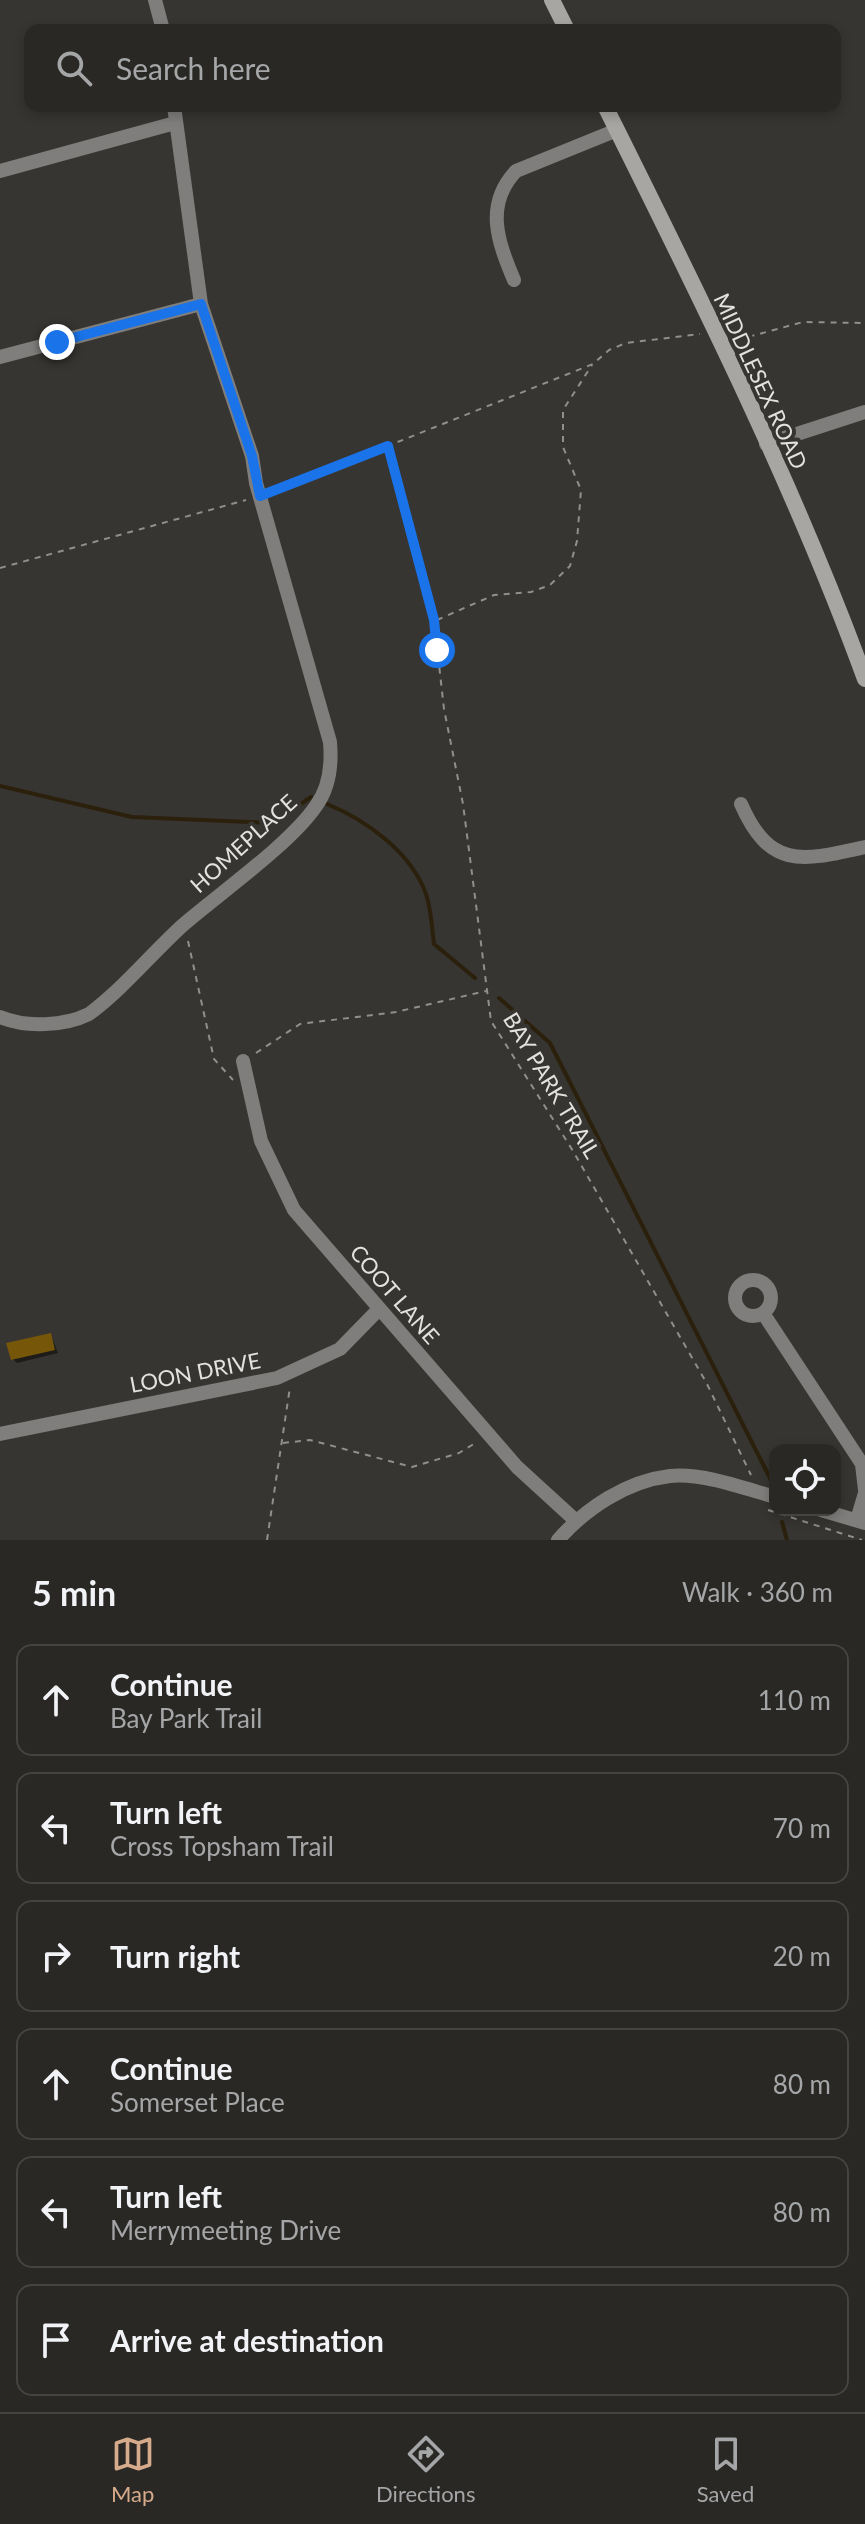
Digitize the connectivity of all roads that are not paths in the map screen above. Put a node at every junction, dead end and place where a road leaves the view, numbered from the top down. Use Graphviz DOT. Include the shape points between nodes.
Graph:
graph roads {
  1 [pos="155,0"];
  2 [pos="552,0"];
  3 [pos="161,24"];
  4 [pos="564,24"];
  5 [pos="174,112"];
  6 [pos="608,112"];
  7 [pos="175,123"];
  8 [pos="617,130"];
  9 [pos="0,171"];
  10 [pos="514,280"];
  11 [pos="201,304"];
  12 [pos="0,357"];
  13 [pos="865,412"];
  14 [pos="766,444"];
  15 [pos="865,679"];
  16 [pos="741,804"];
  17 [pos="865,847"];
  18 [pos="0,1017"];
  19 [pos="243,1061"];
  20 [pos="379,1309"];
  21 [pos="763,1313"];
  22 [pos="0,1434"];
  23 [pos="865,1491"];
  24 [pos="769,1495"];
  25 [pos="841,1516"];
  26 [pos="575,1520"];
  27 [pos="861,1521"];
  28 [pos="558,1540"];
  1 -- 3 [label="street"];
  2 -- 4 [label="main road"];
  5 -- 7 [label="street, HOMEPLACE"];
  6 -- 8 [label="main road, MIDDLESEX ROAD"];
  7 -- 9 [label="street"];
  7 -- 11 [label="street, HOMEPLACE"];
  8 -- 10 [label="street" via="516,171 504,183 495,226"];
  8 -- 14 [label="main road, MIDDLESEX ROAD"];
  11 -- 12 [label="street"];
  11 -- 18 [label="street, HOMEPLACE" via="252,456 330,742 327,787 315,808 89,1014 73,1022"];
  13 -- 14 [label="street"];
  14 -- 15 [label="main road, MIDDLESEX ROAD"];
  16 -- 17 [label="street" via="753,832 772,851 814,856"];
  19 -- 20 [label="street, COOT LANE" via="261,1141 294,1210"];
  20 -- 22 [label="street, LOON DRIVE" via="340,1349 277,1378"];
  20 -- 26 [label="street, COOT LANE" via="517,1467"];
  21 -- 23 [label="street" via="862,1464"];
  23 -- 27 [label="street"];
  24 -- 26 [label="street" via="718,1481 671,1476 619,1491"];
  25 -- 27 [label="street"];
  26 -- 28 [label="street"];
}
